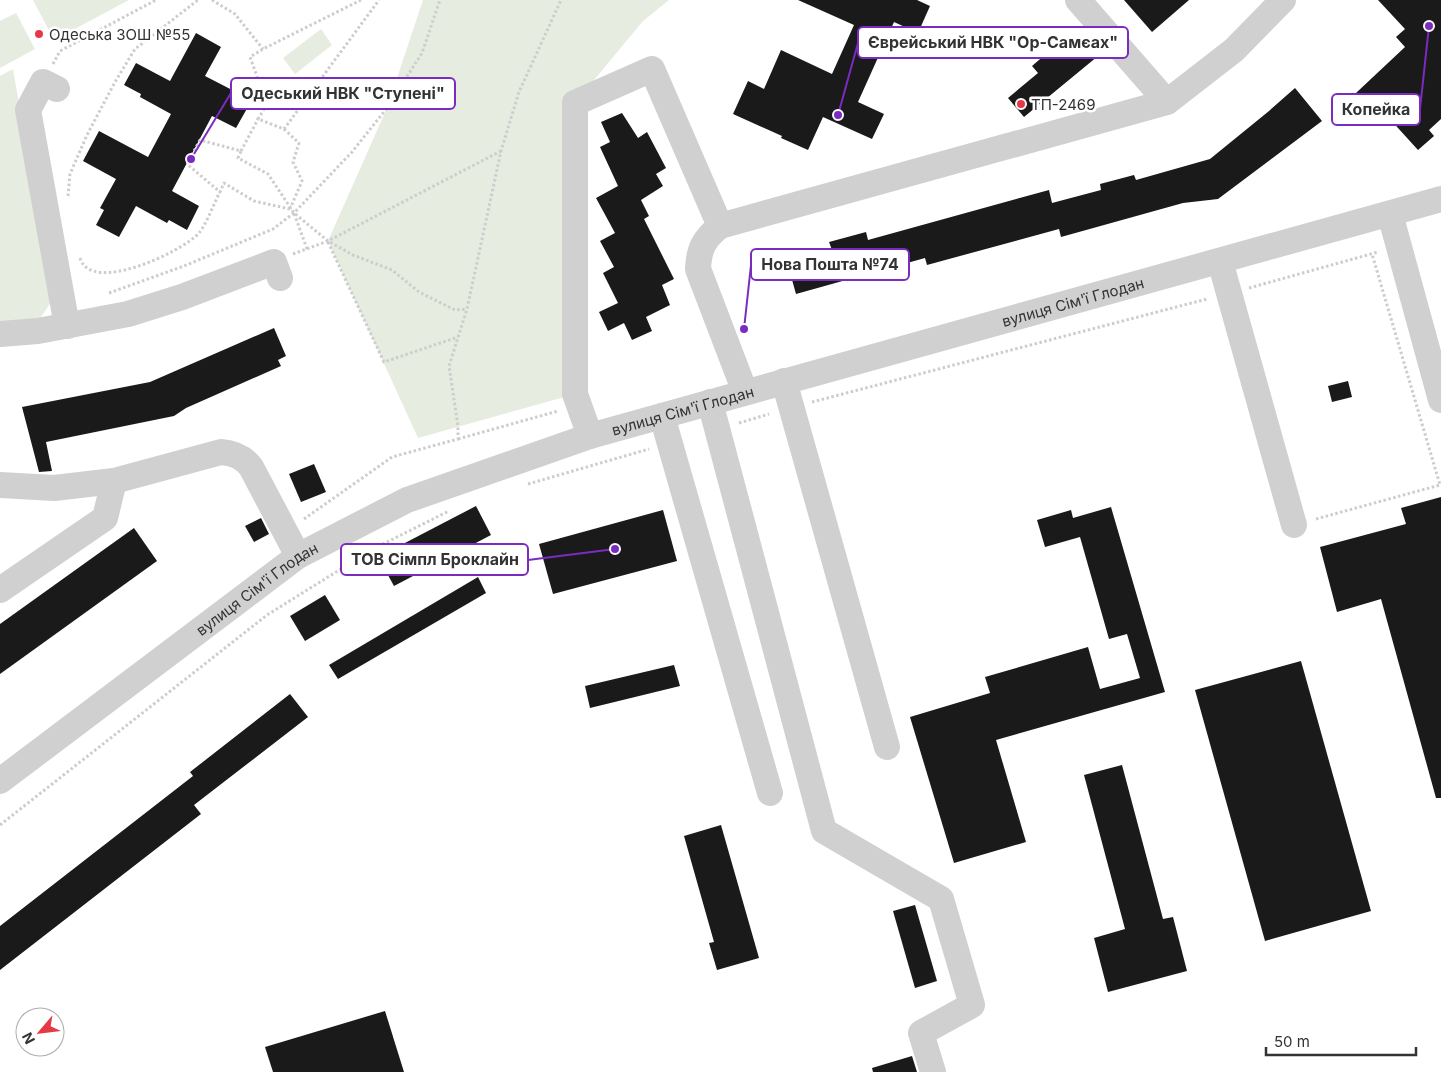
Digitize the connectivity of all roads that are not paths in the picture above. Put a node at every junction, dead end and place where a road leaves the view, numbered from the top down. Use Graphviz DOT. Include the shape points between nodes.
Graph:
graph roads {
  1 [pos="1078,0"];
  2 [pos="1283,0"];
  3 [pos="50,86"];
  4 [pos="1168,102"];
  5 [pos="1441,199"];
  6 [pos="1390,214"];
  7 [pos="720,226"];
  8 [pos="1220,261"];
  9 [pos="280,278"];
  10 [pos="67,326"];
  11 [pos="0,334"];
  12 [pos="784,381"];
  13 [pos="745,392"];
  14 [pos="1441,400"];
  15 [pos="710,402"];
  16 [pos="662,416"];
  17 [pos="590,436"];
  18 [pos="114,481"];
  19 [pos="0,485"];
  20 [pos="1304,522"];
  21 [pos="298,556"];
  22 [pos="0,590"];
  23 [pos="888,747"];
  24 [pos="0,781"];
  25 [pos="770,793"];
  26 [pos="933,1072"];
  1 -- 4 [label="street"];
  2 -- 4 [label="street" via="1234,50"];
  3 -- 10 [label="street" via="28,110"];
  4 -- 7 [label="street"];
  5 -- 6 [label="street, вулиця Сім'ї Глодан"];
  6 -- 8 [label="street, вулиця Сім'ї Глодан"];
  6 -- 14 [label="street"];
  7 -- 13 [label="street" via="703,244 698,256 698,269"];
  7 -- 17 [label="street" via="652,68 576,103 575,394"];
  8 -- 12 [label="street, вулиця Сім'ї Глодан"];
  8 -- 20 [label="street"];
  9 -- 10 [label="street" via="274,262 128,314"];
  10 -- 11 [label="street"];
  12 -- 13 [label="street, вулиця Сім'ї Глодан"];
  12 -- 23 [label="street"];
  13 -- 15 [label="street, вулиця Сім'ї Глодан"];
  15 -- 16 [label="street, вулиця Сім'ї Глодан"];
  15 -- 26 [label="street" via="824,831 941,900 972,1004 921,1033"];
  16 -- 17 [label="street, вулиця Сім'ї Глодан"];
  16 -- 25 [label="street"];
  17 -- 21 [label="street, вулиця Сім'ї Глодан" via="407,500"];
  18 -- 19 [label="street" via="54,488"];
  18 -- 21 [label="street" via="230,452 246,460 251,467"];
  18 -- 22 [label="street" via="105,518"];
  21 -- 24 [label="street, вулиця Сім'ї Глодан"];
}
